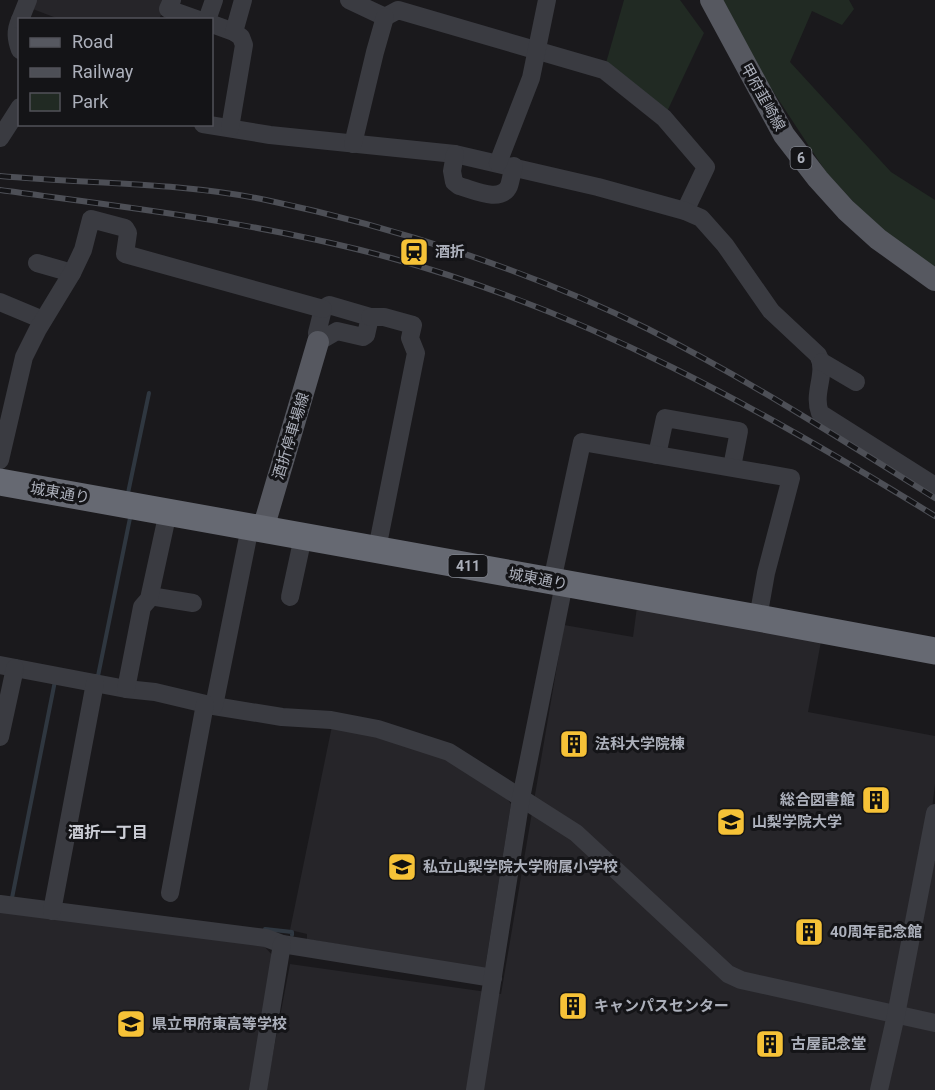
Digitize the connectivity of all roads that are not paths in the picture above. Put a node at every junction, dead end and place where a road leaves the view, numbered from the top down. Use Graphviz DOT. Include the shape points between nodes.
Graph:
graph roads {
  1 [pos="28,0"];
  2 [pos="172,0"];
  3 [pos="214,0"];
  4 [pos="243,0"];
  5 [pos="349,0"];
  6 [pos="547,0"];
  7 [pos="711,0"];
  8 [pos="391,10"];
  9 [pos="21,18"];
  10 [pos="193,18"];
  11 [pos="208,18"];
  12 [pos="18,24"];
  13 [pos="213,24"];
  14 [pos="234,32"];
  15 [pos="18,40"];
  16 [pos="537,52"];
  17 [pos="18,110"];
  18 [pos="213,125"];
  19 [pos="230,128"];
  20 [pos="0,138"];
  21 [pos="353,144"];
  22 [pos="455,154"];
  23 [pos="506,165"];
  24 [pos="693,215"];
  25 [pos="37,263"];
  26 [pos="72,273"];
  27 [pos="935,280"];
  28 [pos="0,302"];
  29 [pos="323,309"];
  30 [pos="370,317"];
  31 [pos="43,320"];
  32 [pos="318,342"];
  33 [pos="822,362"];
  34 [pos="856,382"];
  35 [pos="657,455"];
  36 [pos="0,459"];
  37 [pos="732,468"];
  38 [pos="0,483"];
  39 [pos="935,486"];
  40 [pos="168,512"];
  41 [pos="257,528"];
  42 [pos="303,537"];
  43 [pos="377,549"];
  44 [pos="558,583"];
  45 [pos="150,596"];
  46 [pos="290,597"];
  47 [pos="193,603"];
  48 [pos="758,618"];
  49 [pos="935,651"];
  50 [pos="8,667"];
  51 [pos="94,683"];
  52 [pos="126,689"];
  53 [pos="209,705"];
  54 [pos="0,737"];
  55 [pos="521,798"];
  56 [pos="935,813"];
  57 [pos="931,861"];
  58 [pos="170,892"];
  59 [pos="0,904"];
  60 [pos="52,911"];
  61 [pos="282,944"];
  62 [pos="493,978"];
  63 [pos="896,1015"];
  64 [pos="935,1023"];
  65 [pos="258,1090"];
  66 [pos="475,1090"];
  67 [pos="879,1090"];
  1 -- 9 [label="street"];
  2 -- 10 [label="street" via="168,9"];
  3 -- 11 [label="street"];
  4 -- 14 [label="street"];
  5 -- 8 [label="street"];
  6 -- 16 [label="street"];
  7 -- 27 [label="main road, 甲府韮崎線 / 6" via="784,135 818,179 879,239"];
  8 -- 16 [label="street"];
  8 -- 21 [label="street" via="375,52"];
  12 -- 15 [label="street"];
  13 -- 14 [label="street"];
  14 -- 19 [label="street" via="244,45"];
  16 -- 23 [label="street"];
  16 -- 24 [label="street" via="604,70 664,118 706,167"];
  17 -- 20 [label="street"];
  18 -- 19 [label="street"];
  19 -- 21 [label="street"];
  21 -- 22 [label="street"];
  22 -- 23 [label="street"];
  22 -- 23 [label="street" via="454,182 494,195 508,186"];
  23 -- 24 [label="street"];
  24 -- 33 [label="street" via="725,245 771,311"];
  25 -- 26 [label="street"];
  26 -- 29 [label="street" via="91,219 125,228 125,254"];
  26 -- 31 [label="street"];
  28 -- 31 [label="street"];
  29 -- 30 [label="street" via="329,305"];
  29 -- 32 [label="street"];
  30 -- 32 [label="street" via="363,337 338,331"];
  30 -- 43 [label="street" via="413,325 410,338 416,353"];
  31 -- 36 [label="street" via="24,357"];
  32 -- 41 [label="main road, 酒折停車場線"];
  33 -- 34 [label="street"];
  33 -- 39 [label="street" via="816,404 820,413"];
  35 -- 37 [label="street"];
  35 -- 37 [label="street" via="665,418 738,431"];
  35 -- 44 [label="street" via="582,442"];
  37 -- 48 [label="street" via="791,478"];
  38 -- 40 [label="highway, 城東通り / 411"];
  40 -- 41 [label="highway, 城東通り / 411"];
  40 -- 45 [label="street"];
  41 -- 42 [label="highway, 城東通り / 411"];
  41 -- 53 [label="street"];
  42 -- 43 [label="highway, 城東通り / 411"];
  42 -- 46 [label="street"];
  43 -- 44 [label="highway, 城東通り / 411"];
  44 -- 48 [label="highway, 城東通り / 411"];
  44 -- 55 [label="street"];
  45 -- 47 [label="street"];
  45 -- 52 [label="street" via="142,607"];
  48 -- 49 [label="highway, 城東通り / 411"];
  50 -- 51 [label="street"];
  50 -- 54 [label="street"];
  51 -- 52 [label="street"];
  51 -- 60 [label="street"];
  52 -- 53 [label="street"];
  53 -- 55 [label="street" via="378,729 449,752"];
  53 -- 58 [label="street"];
  55 -- 62 [label="street"];
  55 -- 63 [label="street" via="576,833 728,974"];
  56 -- 57 [label="street"];
  57 -- 63 [label="street"];
  59 -- 60 [label="street"];
  60 -- 61 [label="street" via="266,938"];
  61 -- 62 [label="street"];
  61 -- 65 [label="street"];
  62 -- 66 [label="street"];
  63 -- 64 [label="street"];
  63 -- 67 [label="street"];
}
